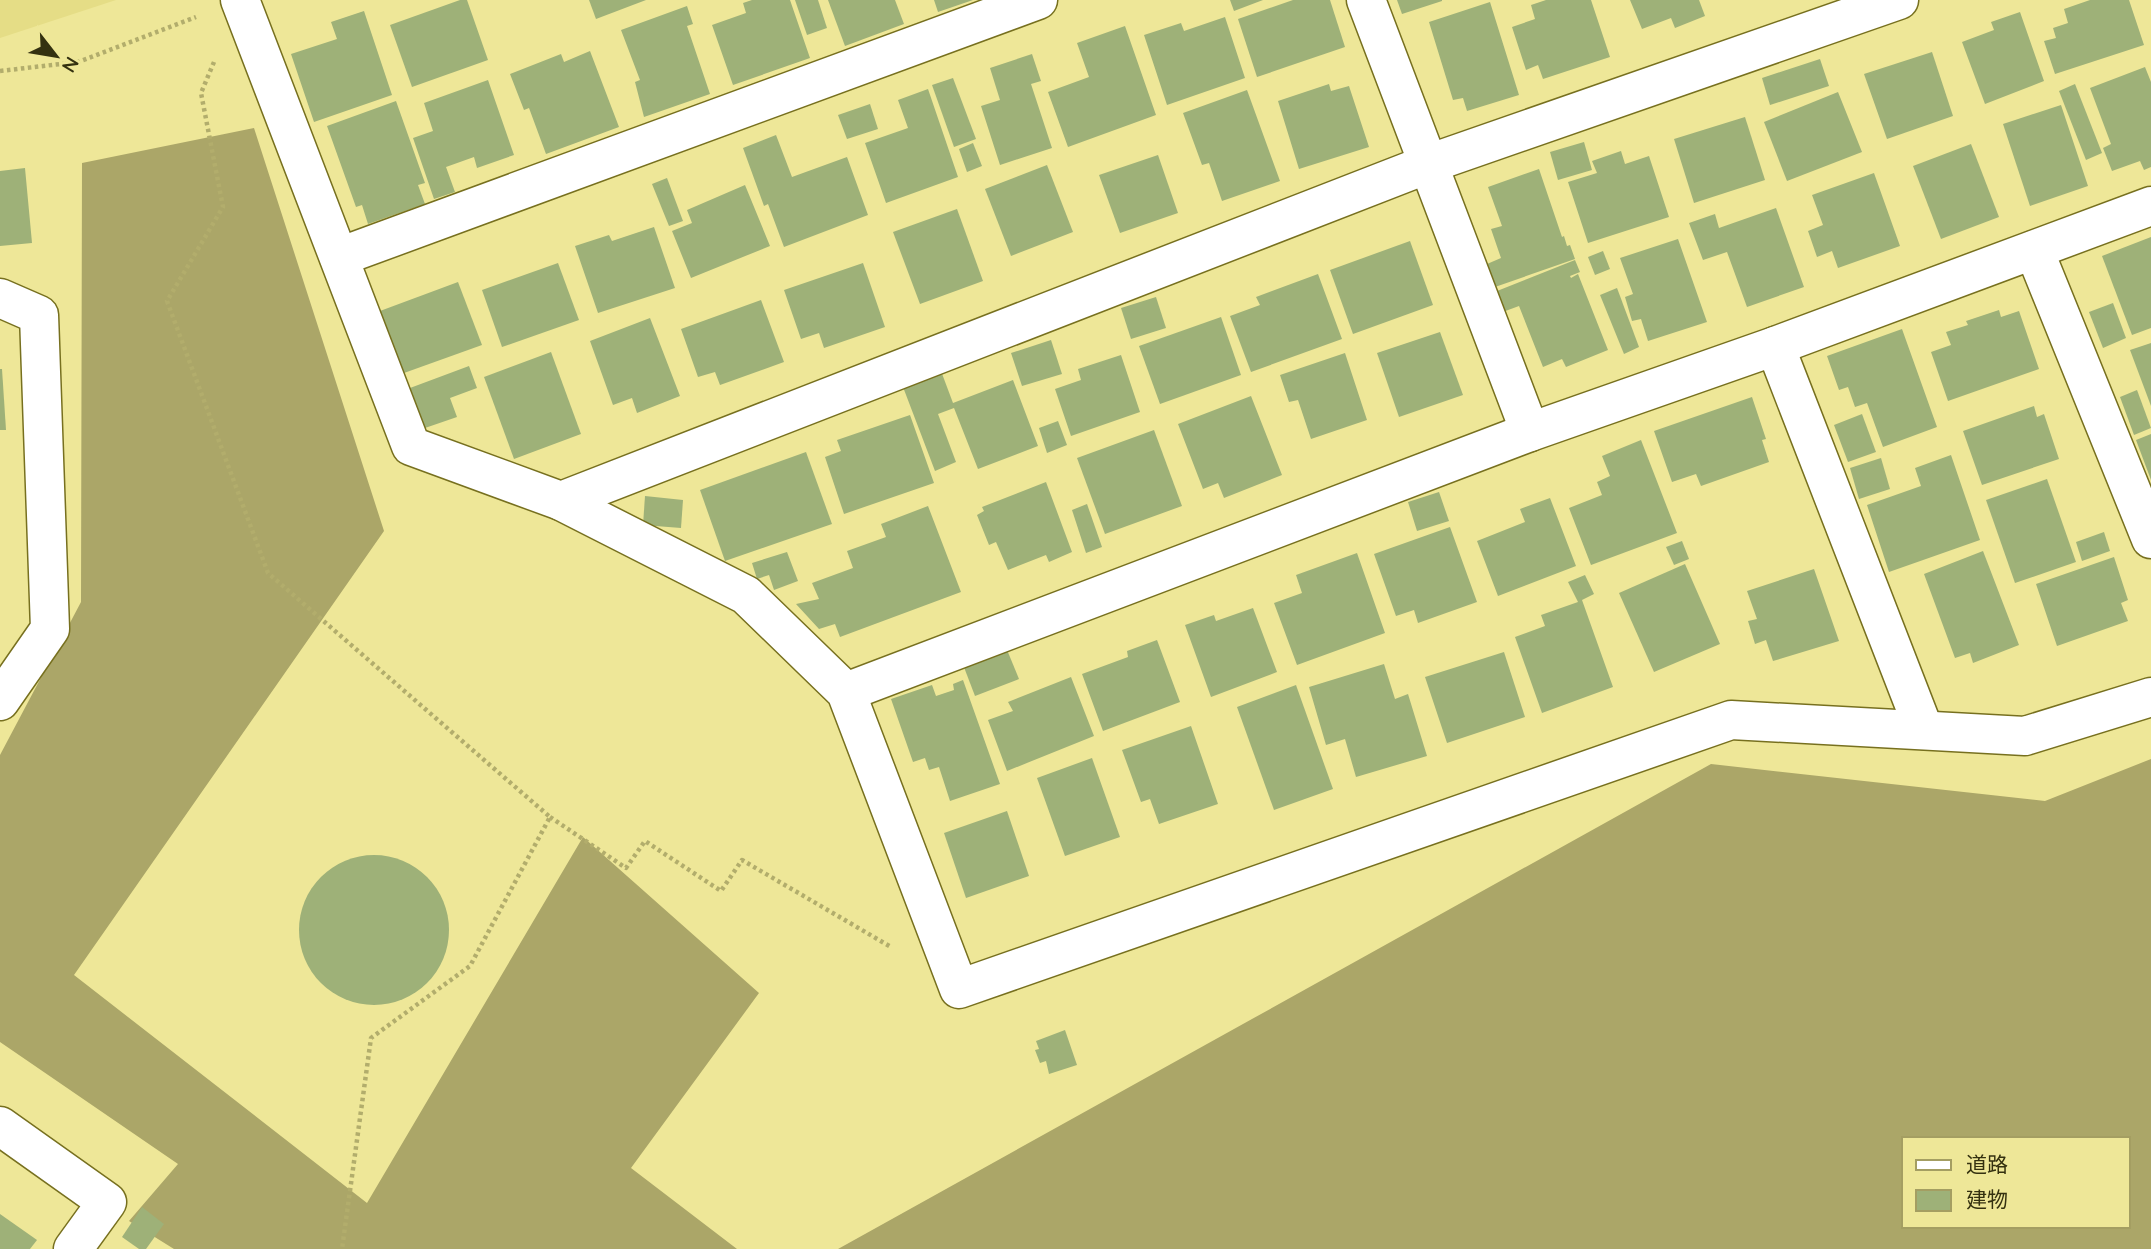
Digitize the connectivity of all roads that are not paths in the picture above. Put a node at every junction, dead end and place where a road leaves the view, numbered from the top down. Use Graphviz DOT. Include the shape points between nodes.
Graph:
graph roads {
  1 [pos="240,0"];
  2 [pos="1038,0"];
  3 [pos="1366,0"];
  4 [pos="1899,0"];
  5 [pos="1428,164"];
  6 [pos="2151,206"];
  7 [pos="2034,250"];
  8 [pos="339,257"];
  9 [pos="0,298"];
  10 [pos="1775,346"];
  11 [pos="1530,432"];
  12 [pos="561,501"];
  13 [pos="2151,539"];
  14 [pos="846,692"];
  15 [pos="2151,697"];
  16 [pos="0,701"];
  17 [pos="1924,730"];
  18 [pos="0,1126"];
  19 [pos="73,1249"];
  1 -- 8 [label="street"];
  2 -- 8 [label="street"];
  3 -- 5 [label="street"];
  4 -- 5 [label="street"];
  5 -- 11 [label="street"];
  5 -- 12 [label="street"];
  6 -- 7 [label="street"];
  7 -- 10 [label="street"];
  7 -- 13 [label="street"];
  8 -- 12 [label="street" via="411,446"];
  9 -- 16 [label="street" via="39,315 50,629"];
  10 -- 11 [label="street"];
  10 -- 17 [label="street"];
  11 -- 14 [label="street"];
  12 -- 14 [label="street" via="746,595"];
  14 -- 17 [label="street" via="959,989 1731,720"];
  15 -- 17 [label="street" via="2025,736"];
  18 -- 19 [label="street" via="107,1202"];
}
